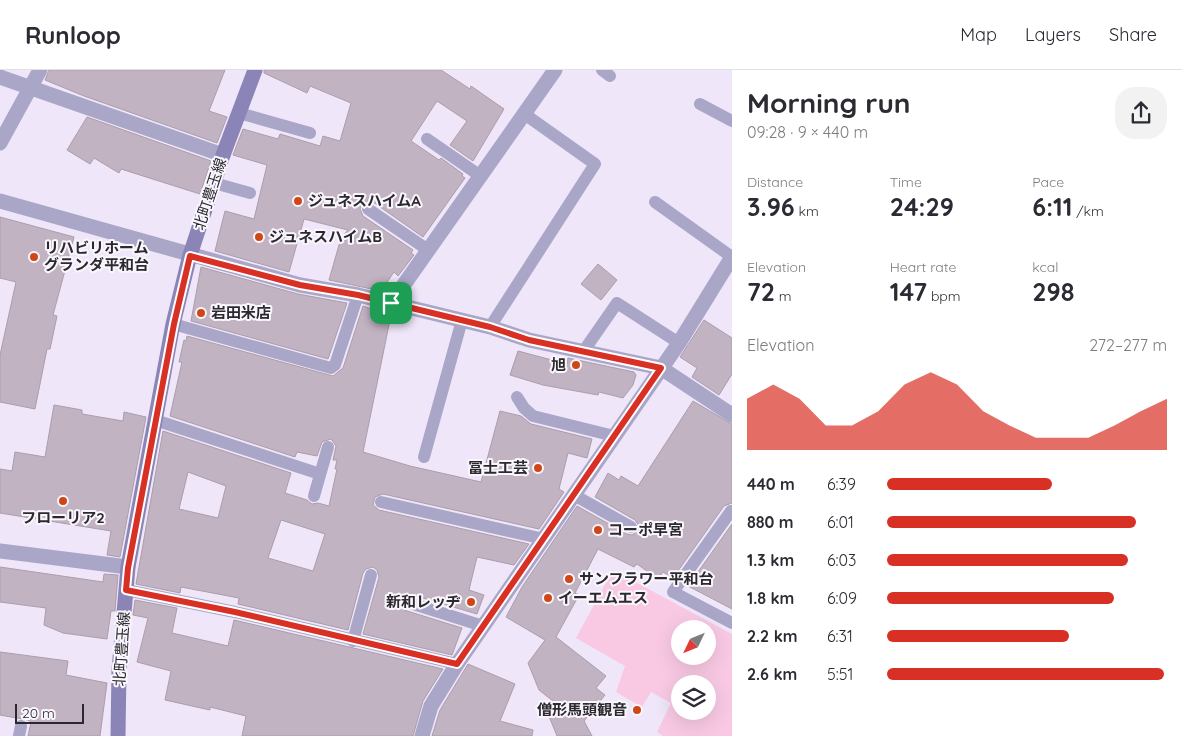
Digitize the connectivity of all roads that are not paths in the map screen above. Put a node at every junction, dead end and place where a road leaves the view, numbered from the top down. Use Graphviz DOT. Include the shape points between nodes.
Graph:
graph roads {
  1 [pos="40,70"];
  2 [pos="255,70"];
  3 [pos="555,70"];
  4 [pos="0,78"];
  5 [pos="30,88"];
  6 [pos="700,104"];
  7 [pos="239,113"];
  8 [pos="523,113"];
  9 [pos="732,121"];
  10 [pos="310,133"];
  11 [pos="427,138"];
  12 [pos="0,143"];
  13 [pos="223,155"];
  14 [pos="479,175"];
  15 [pos="214,183"];
  16 [pos="250,193"];
  17 [pos="0,202"];
  18 [pos="656,202"];
  19 [pos="368,209"];
  20 [pos="428,250"];
  21 [pos="190,256"];
  22 [pos="732,257"];
  23 [pos="358,295"];
  24 [pos="391,303"];
  25 [pos="462,320"];
  26 [pos="174,324"];
  27 [pos="490,327"];
  28 [pos="679,342"];
  29 [pos="583,352"];
  30 [pos="661,368"];
  31 [pos="518,397"];
  32 [pos="732,414"];
  33 [pos="155,420"];
  34 [pos="614,436"];
  35 [pos="328,446"];
  36 [pos="424,457"];
  37 [pos="320,474"];
  38 [pos="574,495"];
  39 [pos="314,496"];
  40 [pos="381,502"];
  41 [pos="731,511"];
  42 [pos="632,527"];
  43 [pos="544,538"];
  44 [pos="0,551"];
  45 [pos="128,568"];
  46 [pos="371,575"];
  47 [pos="126,590"];
  48 [pos="407,602"];
  49 [pos="732,623"];
  50 [pos="483,626"];
  51 [pos="353,641"];
  52 [pos="457,664"];
  53 [pos="118,736"];
  54 [pos="422,736"];
  1 -- 5 [label="street"];
  2 -- 7 [label="main road, 北町豊玉線"];
  3 -- 8 [label="street"];
  4 -- 5 [label="street"];
  5 -- 12 [label="street"];
  5 -- 13 [label="street"];
  6 -- 9 [label="lane"];
  7 -- 10 [label="lane"];
  7 -- 13 [label="main road, 北町豊玉線"];
  8 -- 14 [label="street"];
  8 -- 27 [label="lane" via="595,164"];
  11 -- 14 [label="lane"];
  13 -- 15 [label="main road, 北町豊玉線"];
  14 -- 20 [label="street"];
  15 -- 16 [label="lane"];
  15 -- 21 [label="main road, 北町豊玉線"];
  17 -- 21 [label="street"];
  18 -- 22 [label="lane"];
  19 -- 20 [label="lane"];
  20 -- 24 [label="street"];
  21 -- 23 [label="street" via="300,285"];
  21 -- 26 [label="main road, 北町豊玉線"];
  22 -- 28 [label="street"];
  23 -- 24 [label="street"];
  23 -- 26 [label="lane" via="335,365 331,368"];
  24 -- 25 [label="street"];
  25 -- 27 [label="street"];
  25 -- 36 [label="lane"];
  26 -- 33 [label="main road, 北町豊玉線"];
  27 -- 29 [label="street"];
  28 -- 29 [label="lane" via="617,303"];
  28 -- 30 [label="street"];
  29 -- 30 [label="street"];
  30 -- 32 [label="street"];
  30 -- 34 [label="street"];
  31 -- 34 [label="lane" via="533,416"];
  33 -- 37 [label="lane"];
  33 -- 45 [label="main road, 北町豊玉線"];
  34 -- 38 [label="street"];
  35 -- 37 [label="lane"];
  37 -- 39 [label="lane"];
  38 -- 42 [label="lane"];
  38 -- 43 [label="street"];
  40 -- 43 [label="lane"];
  41 -- 49 [label="lane" via="673,592"];
  43 -- 50 [label="street"];
  44 -- 45 [label="street"];
  45 -- 47 [label="main road, 北町豊玉線"];
  46 -- 51 [label="lane"];
  47 -- 51 [label="lane"];
  47 -- 53 [label="main road, 北町豊玉線" via="119,670"];
  48 -- 50 [label="lane"];
  50 -- 52 [label="street"];
  51 -- 52 [label="lane"];
  52 -- 54 [label="street" via="431,706"];
}
